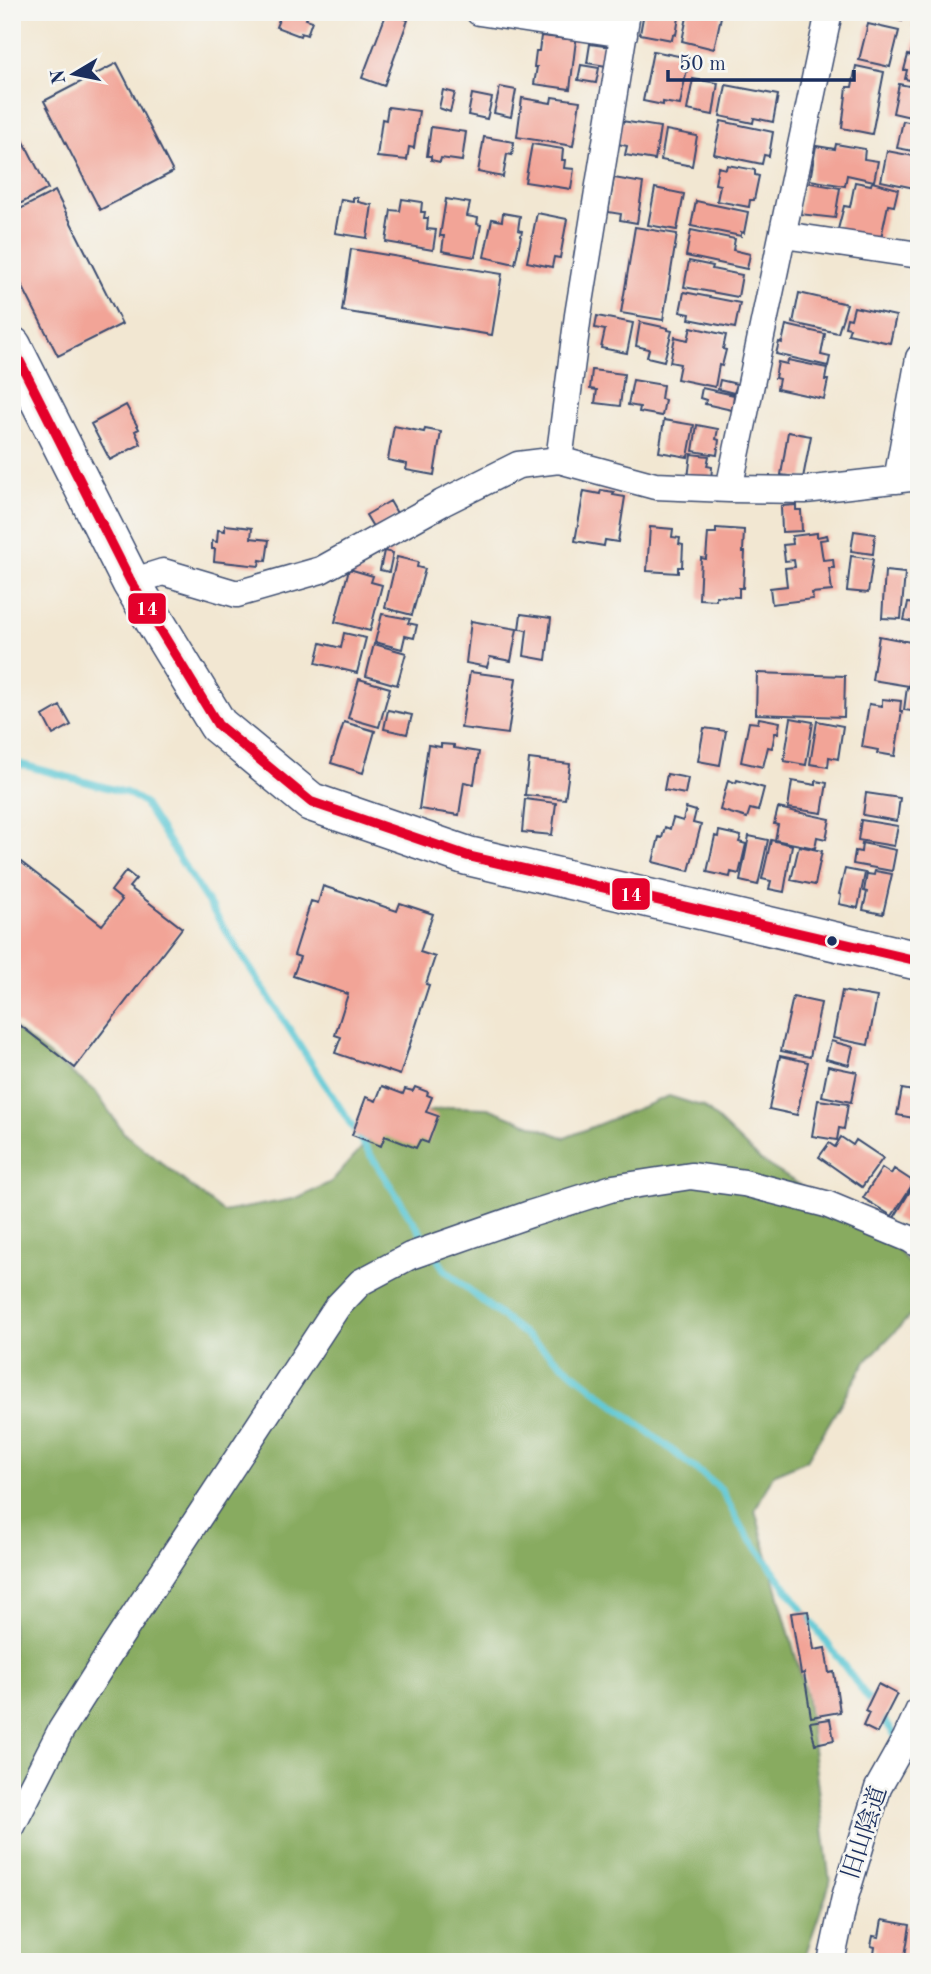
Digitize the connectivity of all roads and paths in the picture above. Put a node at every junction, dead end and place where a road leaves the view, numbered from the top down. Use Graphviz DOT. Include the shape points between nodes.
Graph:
graph roads {
  1 [pos="479,12"];
  2 [pos="829,12"];
  3 [pos="626,23"];
  4 [pos="783,235"];
  5 [pos="919,255"];
  6 [pos="12,346"];
  7 [pos="919,358"];
  8 [pos="559,460"];
  9 [pos="908,479"];
  10 [pos="729,489"];
  11 [pos="131,582"];
  12 [pos="919,961"];
  13 [pos="919,1245"];
  14 [pos="919,1710"];
  15 [pos="12,1826"];
  16 [pos="831,1962"];
  1 -- 3 [label="street"];
  2 -- 4 [label="street"];
  3 -- 8 [label="street"];
  4 -- 5 [label="street"];
  4 -- 10 [label="street"];
  6 -- 11 [label="street"];
  7 -- 9 [label="street"];
  8 -- 10 [label="street" via="655,486"];
  8 -- 11 [label="street" via="517,465 321,570 237,594 163,572"];
  9 -- 10 [label="street" via="805,490"];
  11 -- 12 [label="street" via="218,724 311,802 468,856"];
  13 -- 15 [label="street" via="826,1204 691,1176 613,1188 542,1210 410,1256 361,1282 337,1307 114,1646 61,1730"];
  14 -- 16 [label="street, 旧山陰道" via="878,1788"];
}
